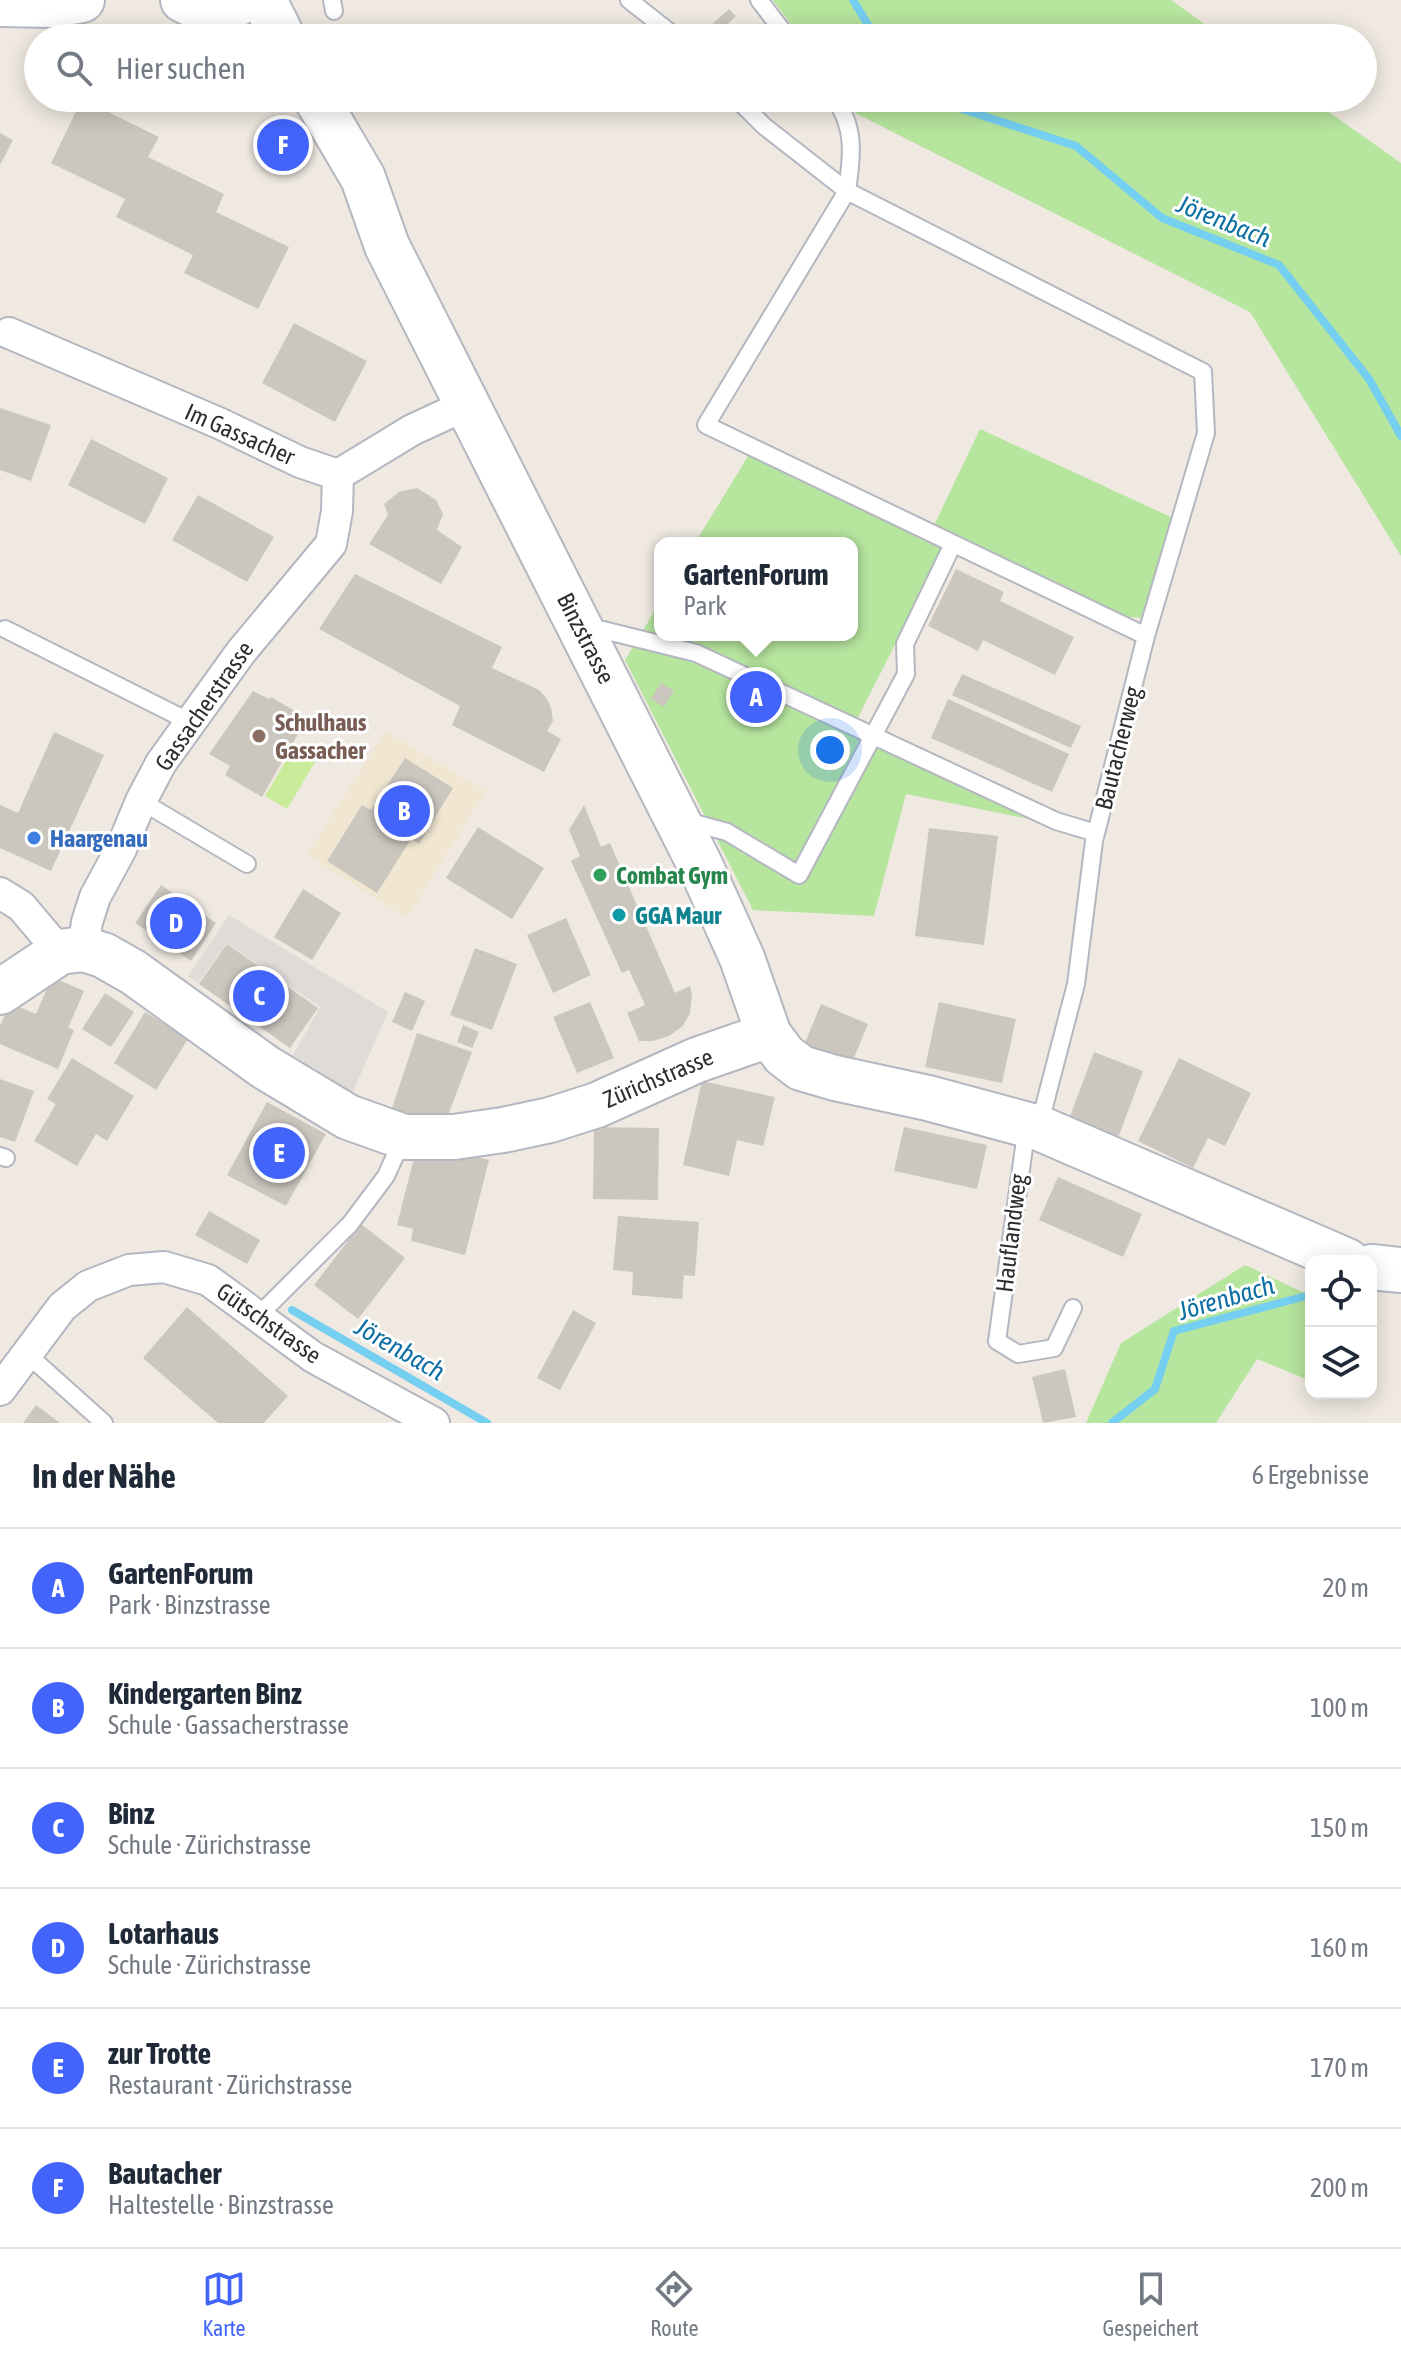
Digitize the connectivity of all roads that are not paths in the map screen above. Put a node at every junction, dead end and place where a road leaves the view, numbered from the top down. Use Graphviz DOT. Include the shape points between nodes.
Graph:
graph roads {
  1 [pos="82,0"];
  2 [pos="264,0"];
  3 [pos="629,0"];
  4 [pos="759,0"];
  5 [pos="0,4"];
  6 [pos="276,24"];
  7 [pos="659,24"];
  8 [pos="777,24"];
  9 [pos="296,112"];
  10 [pos="324,112"];
  11 [pos="750,112"];
  12 [pos="844,112"];
  13 [pos="847,191"];
  14 [pos="387,246"];
  15 [pos="9,333"];
  16 [pos="466,405"];
  17 [pos="338,475"];
  18 [pos="953,544"];
  19 [pos="5,629"];
  20 [pos="585,636"];
  21 [pos="1146,636"];
  22 [pos="190,722"];
  23 [pos="873,737"];
  24 [pos="141,801"];
  25 [pos="677,819"];
  26 [pos="1096,833"];
  27 [pos="247,864"];
  28 [pos="0,893"];
  29 [pos="72,951"];
  30 [pos="0,992"];
  31 [pos="769,1035"];
  32 [pos="1033,1126"];
  33 [pos="404,1137"];
  34 [pos="1333,1255"];
  35 [pos="1377,1268"];
  36 [pos="1401,1270"];
  37 [pos="1073,1308"];
  38 [pos="258,1316"];
  39 [pos="27,1354"];
  40 [pos="0,1390"];
  41 [pos="104,1423"];
  42 [pos="434,1423"];
  1 -- 5 [label="main road"];
  2 -- 6 [label="main road"];
  3 -- 7 [label="lane"];
  4 -- 8 [label="lane"];
  9 -- 14 [label="main road, Binzstrasse" via="341,191"];
  10 -- 14 [label="main road, Binzstrasse" via="363,178"];
  11 -- 13 [label="lane"];
  12 -- 13 [label="lane" via="853,150"];
  13 -- 18 [label="lane" via="706,425"];
  13 -- 21 [label="lane, Bautacherweg" via="1203,372 1206,433"];
  14 -- 16 [label="main road, Binzstrasse"];
  15 -- 17 [label="street, Im Gassacher"];
  16 -- 17 [label="street"];
  16 -- 20 [label="main road, Binzstrasse"];
  17 -- 22 [label="street, Gassacherstrasse" via="331,544"];
  18 -- 21 [label="lane"];
  18 -- 23 [label="lane" via="905,644 906,674"];
  19 -- 22 [label="lane"];
  20 -- 23 [label="lane" via="603,630 696,653"];
  20 -- 25 [label="main road, Binzstrasse"];
  21 -- 26 [label="lane, Bautacherweg"];
  22 -- 24 [label="street, Gassacherstrasse"];
  23 -- 25 [label="lane" via="799,875 727,832"];
  23 -- 26 [label="lane" via="1056,821"];
  24 -- 27 [label="lane"];
  24 -- 29 [label="street, Gassacherstrasse"];
  25 -- 31 [label="main road, Binzstrasse" via="742,958"];
  26 -- 32 [label="lane, Bautacherweg" via="1076,984"];
  28 -- 29 [label="street, Zürichstrasse"];
  29 -- 30 [label="main road" via="42,962"];
  29 -- 33 [label="main road, Zürichstrasse" via="103,955 265,1067 348,1117"];
  31 -- 32 [label="main road" via="801,1068"];
  31 -- 33 [label="main road, Zürichstrasse" via="550,1120 454,1137"];
  32 -- 34 [label="main road"];
  32 -- 37 [label="lane, Hauflandweg" via="997,1341 1018,1354 1054,1348"];
  33 -- 38 [label="lane" via="386,1176 350,1224"];
  35 -- 36 [label="main road"];
  38 -- 39 [label="street, Gütschstrasse" via="208,1280 164,1267 129,1270 88,1286 62,1307"];
  38 -- 42 [label="street, Gütschstrasse" via="313,1357"];
  39 -- 40 [label="street, Gütschstrasse"];
  39 -- 41 [label="lane"];
}
